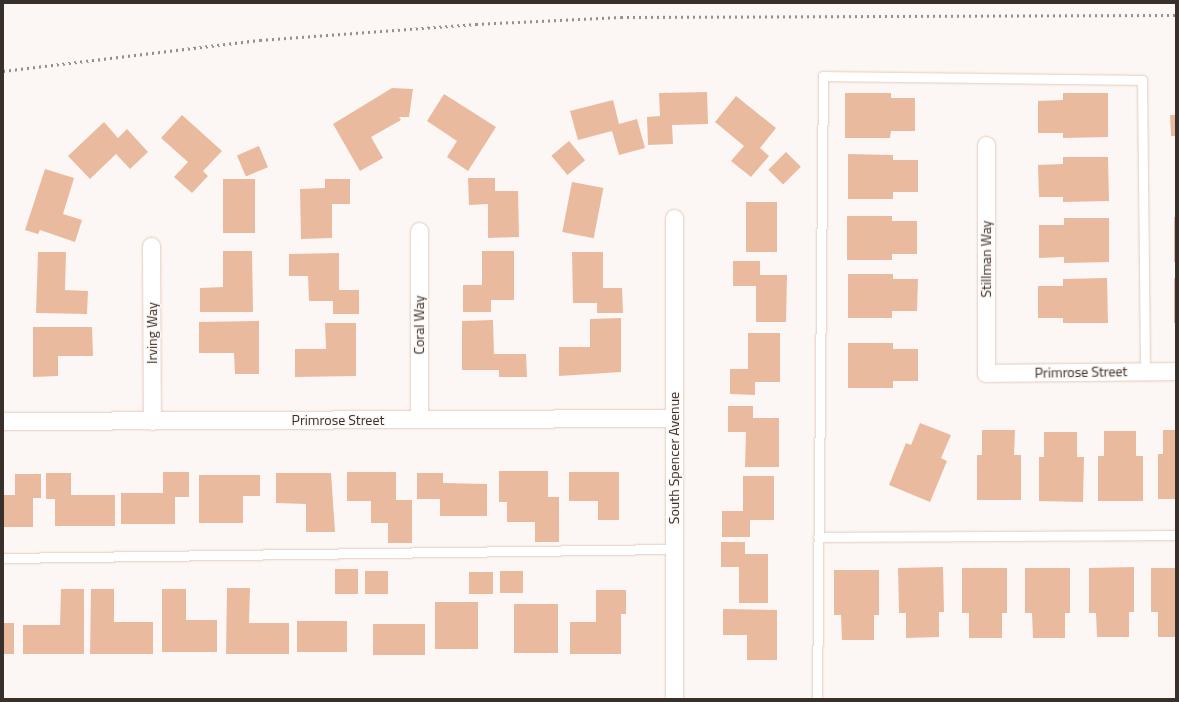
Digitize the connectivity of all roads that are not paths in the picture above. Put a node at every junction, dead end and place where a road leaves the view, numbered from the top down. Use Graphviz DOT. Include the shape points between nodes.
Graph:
graph roads {
  1 [pos="986,145"];
  2 [pos="674,218"];
  3 [pos="419,231"];
  4 [pos="151,246"];
  5 [pos="1176,370"];
  6 [pos="1146,371"];
  7 [pos="986,373"];
  8 [pos="674,418"];
  9 [pos="419,419"];
  10 [pos="152,420"];
  11 [pos="3,421"];
  12 [pos="1176,535"];
  13 [pos="818,537"];
  14 [pos="674,549"];
  15 [pos="3,558"];
  16 [pos="674,699"];
  17 [pos="816,699"];
  1 -- 7 [label="street, Stillman Way"];
  2 -- 8 [label="street, South Spencer Avenue"];
  3 -- 9 [label="street, Coral Way"];
  4 -- 10 [label="street, Irving Way"];
  5 -- 6 [label="street, Primrose Street"];
  6 -- 7 [label="street, Primrose Street"];
  6 -- 13 [label="lane" via="1142,80 823,76"];
  8 -- 9 [label="street, Primrose Street"];
  8 -- 14 [label="street, South Spencer Avenue"];
  9 -- 10 [label="street, Primrose Street"];
  10 -- 11 [label="street, Primrose Street"];
  12 -- 13 [label="lane"];
  13 -- 17 [label="lane"];
  14 -- 15 [label="lane"];
  14 -- 16 [label="street, South Spencer Avenue"];
}
